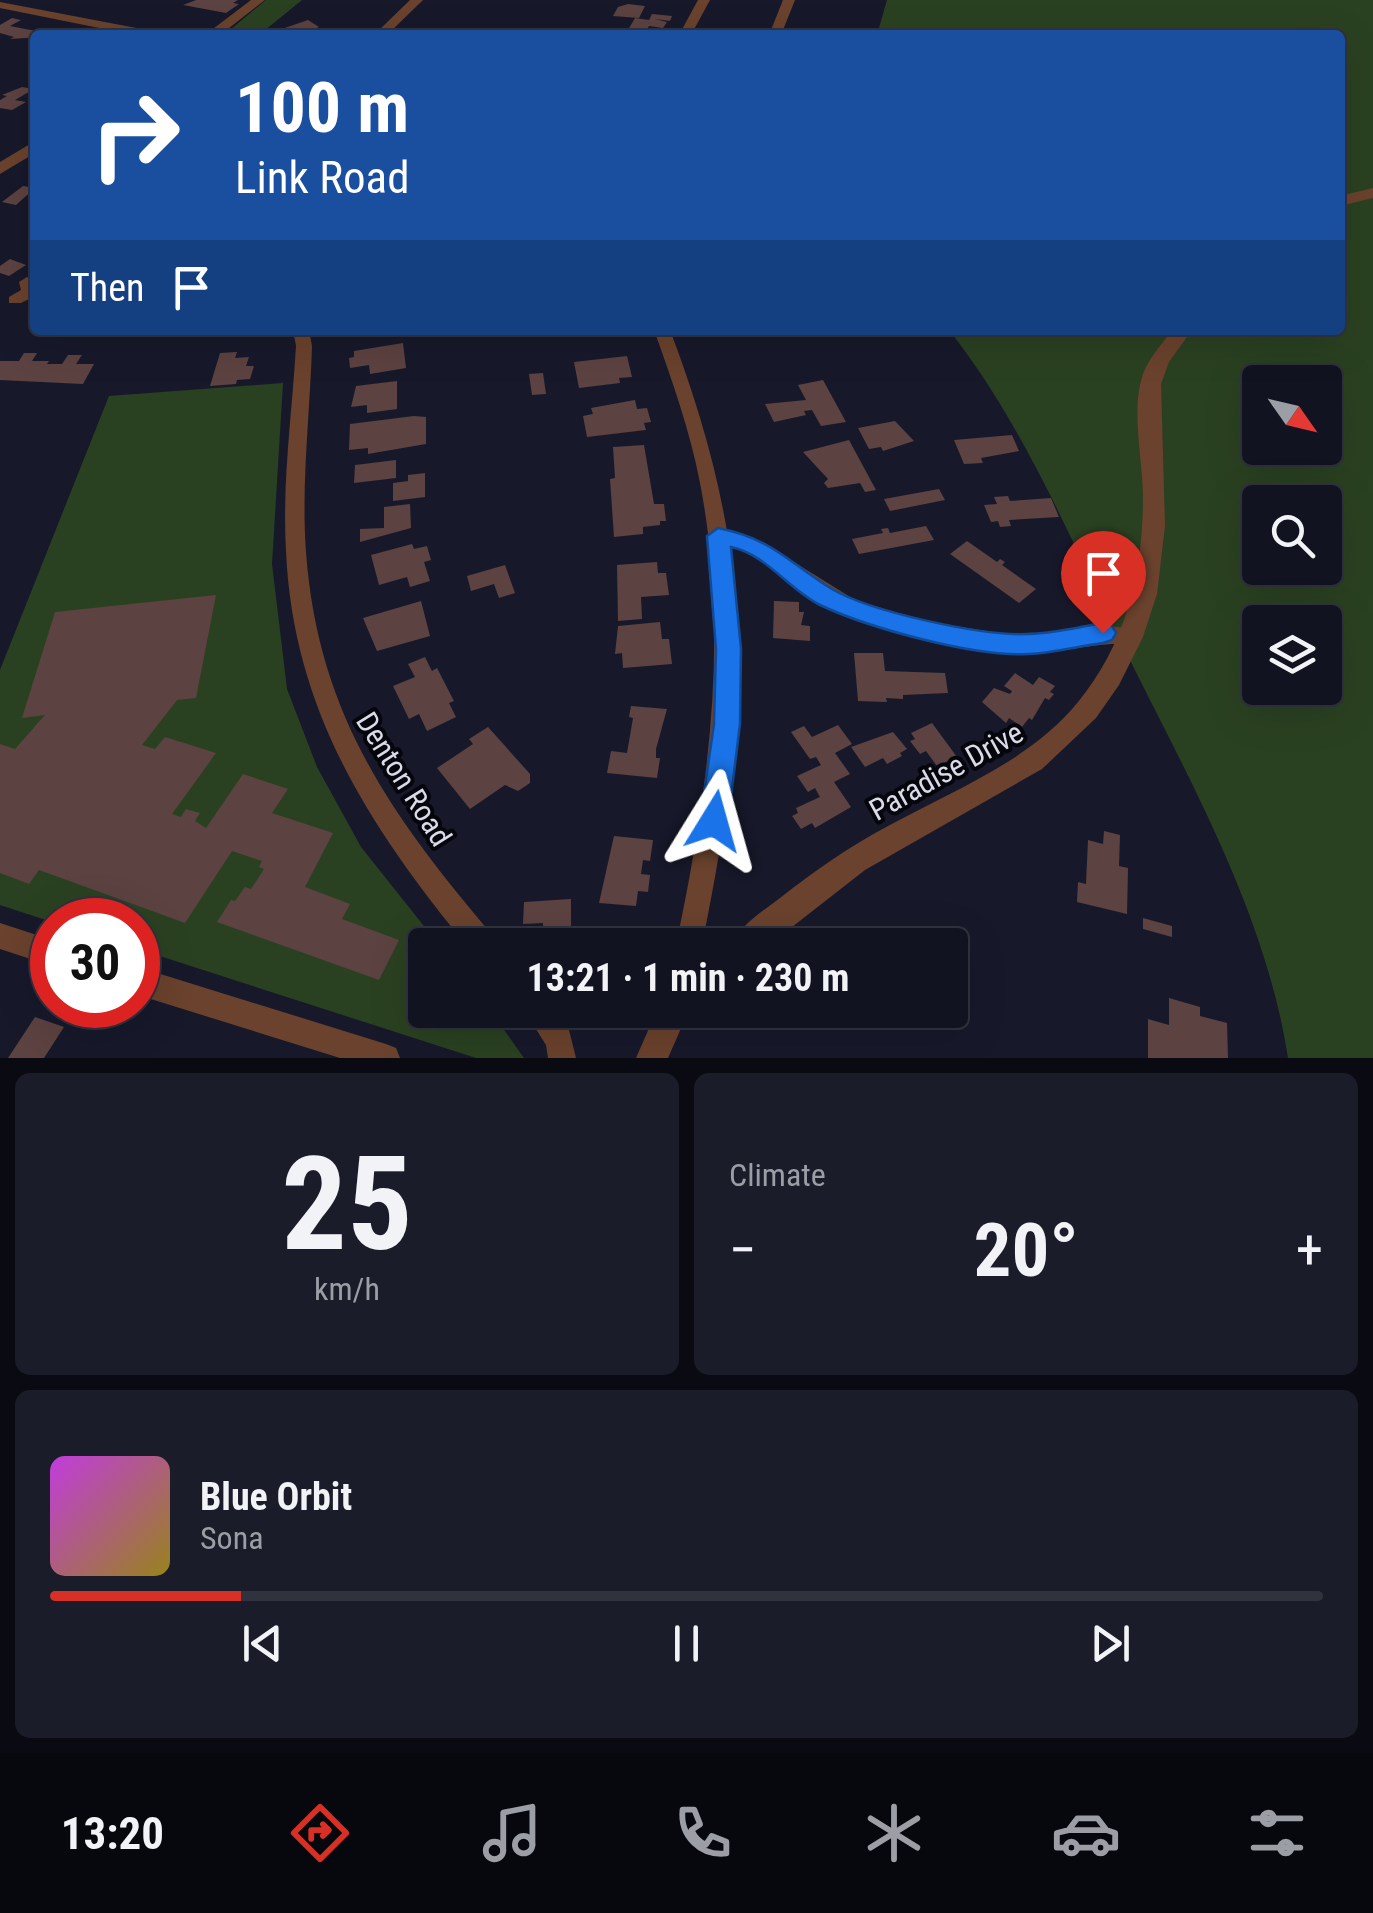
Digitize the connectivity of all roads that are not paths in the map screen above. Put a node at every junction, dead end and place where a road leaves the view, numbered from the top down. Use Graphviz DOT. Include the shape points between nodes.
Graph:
graph roads {
  1 [pos="259,0"];
  2 [pos="417,0"];
  3 [pos="704,0"];
  4 [pos="789,0"];
  5 [pos="0,5"];
  6 [pos="127,30"];
  7 [pos="219,30"];
  8 [pos="385,30"];
  9 [pos="688,30"];
  10 [pos="777,30"];
  11 [pos="30,149"];
  12 [pos="0,168"];
  13 [pos="1373,194"];
  14 [pos="1345,201"];
  15 [pos="303,335"];
  16 [pos="664,335"];
  17 [pos="1180,335"];
  18 [pos="718,536"];
  19 [pos="1132,635"];
  20 [pos="469,928"];
  21 [pos="693,928"];
  22 [pos="768,928"];
  23 [pos="0,936"];
  24 [pos="30,946"];
  25 [pos="160,987"];
  26 [pos="551,1028"];
  27 [pos="665,1028"];
  28 [pos="386,1058"];
  29 [pos="562,1058"];
  30 [pos="652,1058"];
  1 -- 7 [label="street"];
  2 -- 8 [label="street"];
  3 -- 9 [label="street"];
  4 -- 10 [label="street"];
  5 -- 6 [label="street"];
  11 -- 12 [label="street"];
  13 -- 14 [label="street"];
  15 -- 20 [label="street, Denton Road" via="296,548 315,680 336,736 400,842"];
  16 -- 18 [label="street" via="692,406"];
  17 -- 19 [label="street, Paradise Drive" via="1153,374 1153,540"];
  18 -- 19 [label="street" via="763,551 827,598 919,628 1028,644"];
  18 -- 21 [label="street" via="727,724"];
  19 -- 22 [label="street, Paradise Drive" via="1059,743 1027,768 836,872"];
  23 -- 24 [label="street"];
  25 -- 28 [label="street"];
  26 -- 29 [label="street"];
  27 -- 30 [label="street"];
}
